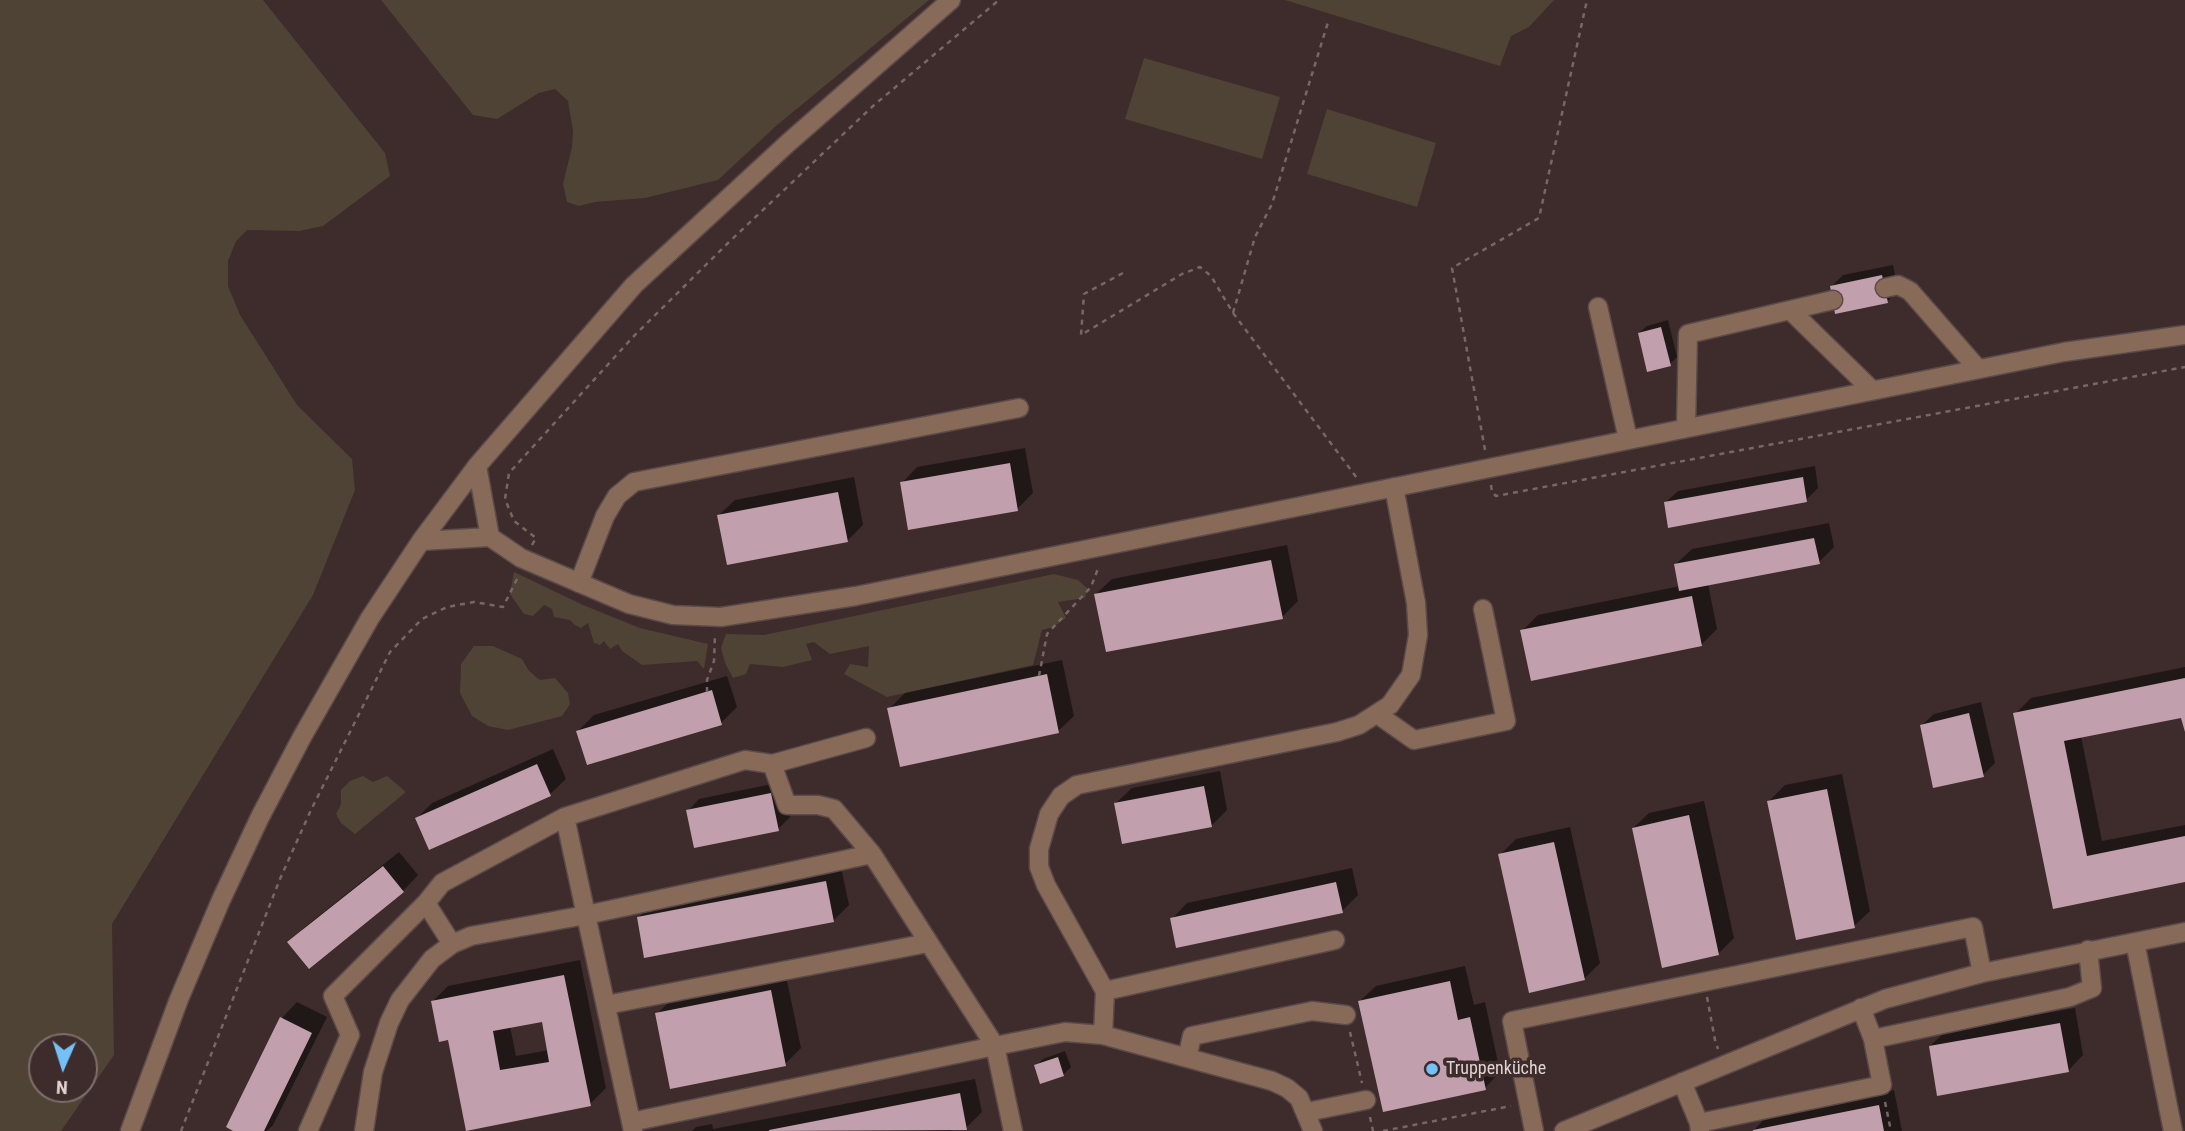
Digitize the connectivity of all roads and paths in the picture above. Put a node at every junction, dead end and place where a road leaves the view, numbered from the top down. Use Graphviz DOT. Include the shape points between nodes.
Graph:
graph roads {
  1 [pos="951,0"];
  2 [pos="999,0"];
  3 [pos="1587,0"];
  4 [pos="1328,19"];
  5 [pos="1123,273"];
  6 [pos="1885,288"];
  7 [pos="1833,300"];
  8 [pos="1598,307"];
  9 [pos="1790,310"];
  10 [pos="1233,313"];
  11 [pos="2185,335"];
  12 [pos="2185,367"];
  13 [pos="1978,369"];
  14 [pos="1872,390"];
  15 [pos="1018,408"];
  16 [pos="1686,427"];
  17 [pos="1628,439"];
  18 [pos="477,467"];
  19 [pos="1488,467"];
  20 [pos="1394,487"];
  21 [pos="1367,492"];
  22 [pos="490,537"];
  23 [pos="421,541"];
  24 [pos="1106,545"];
  25 [pos="526,560"];
  26 [pos="579,583"];
  27 [pos="1483,610"];
  28 [pos="716,617"];
  29 [pos="1039,676"];
  30 [pos="707,692"];
  31 [pos="1377,714"];
  32 [pos="866,738"];
  33 [pos="772,764"];
  34 [pos="565,817"];
  35 [pos="872,854"];
  36 [pos="426,903"];
  37 [pos="586,915"];
  38 [pos="2185,932"];
  39 [pos="1335,940"];
  40 [pos="2135,942"];
  41 [pos="928,943"];
  42 [pos="452,944"];
  43 [pos="2088,950"];
  44 [pos="1982,973"];
  45 [pos="1704,980"];
  46 [pos="1105,991"];
  47 [pos="606,1005"];
  48 [pos="1861,1008"];
  49 [pos="1346,1015"];
  50 [pos="350,1035"];
  51 [pos="1103,1035"];
  52 [pos="1873,1039"];
  53 [pos="380,1045"];
  54 [pos="995,1046"];
  55 [pos="1187,1058"];
  56 [pos="1726,1065"];
  57 [pos="1682,1082"];
  58 [pos="1882,1085"];
  59 [pos="1366,1100"];
  60 [pos="1528,1102"];
  61 [pos="1307,1112"];
  62 [pos="632,1127"];
  63 [pos="1700,1127"];
  64 [pos="130,1131"];
  65 [pos="181,1131"];
  66 [pos="308,1131"];
  67 [pos="364,1131"];
  68 [pos="1013,1131"];
  69 [pos="1313,1131"];
  70 [pos="1373,1131"];
  71 [pos="1383,1131"];
  72 [pos="1534,1131"];
  73 [pos="1566,1131"];
  74 [pos="1891,1131"];
  75 [pos="2172,1131"];
  1 -- 18 [label="street" via="634,285"];
  2 -- 25 [label="path" via="873,106 728,243 509,473 505,499 514,521 536,538"];
  3 -- 19 [label="path" via="1539,218 1452,268"];
  4 -- 10 [label="path" via="1272,204 1255,237"];
  5 -- 10 [label="path" via="1084,294 1081,335 1200,267 1212,276"];
  6 -- 13 [label="street" via="1898,285 1910,291"];
  7 -- 9 [label="street"];
  8 -- 17 [label="street"];
  9 -- 14 [label="street"];
  9 -- 16 [label="street" via="1688,334"];
  10 -- 21 [label="path"];
  11 -- 13 [label="street"];
  12 -- 19 [label="path" via="1496,496"];
  13 -- 14 [label="street"];
  14 -- 16 [label="street"];
  15 -- 26 [label="street" via="634,482 604,516"];
  16 -- 17 [label="street"];
  17 -- 19 [label="street"];
  18 -- 22 [label="street"];
  18 -- 23 [label="street"];
  19 -- 20 [label="street"];
  20 -- 21 [label="street"];
  20 -- 31 [label="street" via="1418,635 1411,675 1391,705"];
  21 -- 24 [label="street"];
  22 -- 23 [label="street"];
  22 -- 25 [label="street"];
  23 -- 64 [label="street" via="370,618 260,817 184,986"];
  24 -- 28 [label="street" via="856,596"];
  24 -- 29 [label="path" via="1091,587 1047,634"];
  25 -- 26 [label="street"];
  25 -- 65 [label="path" via="503,607 474,603 447,607 422,619 390,652 280,880"];
  26 -- 28 [label="street" via="629,604 673,615"];
  27 -- 31 [label="street" via="1506,721 1414,740"];
  28 -- 30 [label="path"];
  31 -- 46 [label="street" via="1337,732 1077,785 1062,796 1043,830 1040,867"];
  32 -- 33 [label="street"];
  33 -- 34 [label="street" via="745,760"];
  33 -- 35 [label="street" via="787,804 834,809"];
  34 -- 36 [label="street" via="442,884"];
  34 -- 37 [label="street"];
  35 -- 37 [label="street"];
  35 -- 41 [label="street"];
  36 -- 42 [label="street"];
  36 -- 50 [label="street" via="333,996"];
  37 -- 42 [label="street" via="471,936"];
  37 -- 47 [label="street"];
  38 -- 40 [label="street"];
  39 -- 46 [label="street"];
  40 -- 43 [label="street"];
  40 -- 75 [label="street"];
  41 -- 47 [label="street"];
  41 -- 54 [label="street"];
  42 -- 53 [label="street" via="432,959 400,1000"];
  43 -- 44 [label="street"];
  43 -- 52 [label="street" via="2092,988 2070,997"];
  44 -- 45 [label="street" via="1973,927"];
  44 -- 48 [label="street"];
  45 -- 56 [label="path" via="1715,1040"];
  45 -- 60 [label="street" via="1511,1021"];
  46 -- 51 [label="street"];
  47 -- 62 [label="street"];
  48 -- 52 [label="street"];
  48 -- 56 [label="street"];
  49 -- 55 [label="street" via="1312,1011 1192,1036"];
  49 -- 59 [label="path"];
  50 -- 53 [label="street"];
  50 -- 66 [label="street"];
  51 -- 54 [label="street" via="1065,1032"];
  51 -- 55 [label="street"];
  52 -- 58 [label="street"];
  53 -- 67 [label="street"];
  54 -- 62 [label="street"];
  54 -- 68 [label="street"];
  55 -- 61 [label="street" via="1272,1081 1299,1098"];
  56 -- 57 [label="street"];
  57 -- 63 [label="street"];
  57 -- 73 [label="street"];
  58 -- 63 [label="street"];
  58 -- 74 [label="path"];
  59 -- 61 [label="street"];
  59 -- 70 [label="path"];
  60 -- 71 [label="path"];
  60 -- 72 [label="street"];
  61 -- 69 [label="street"];
}
